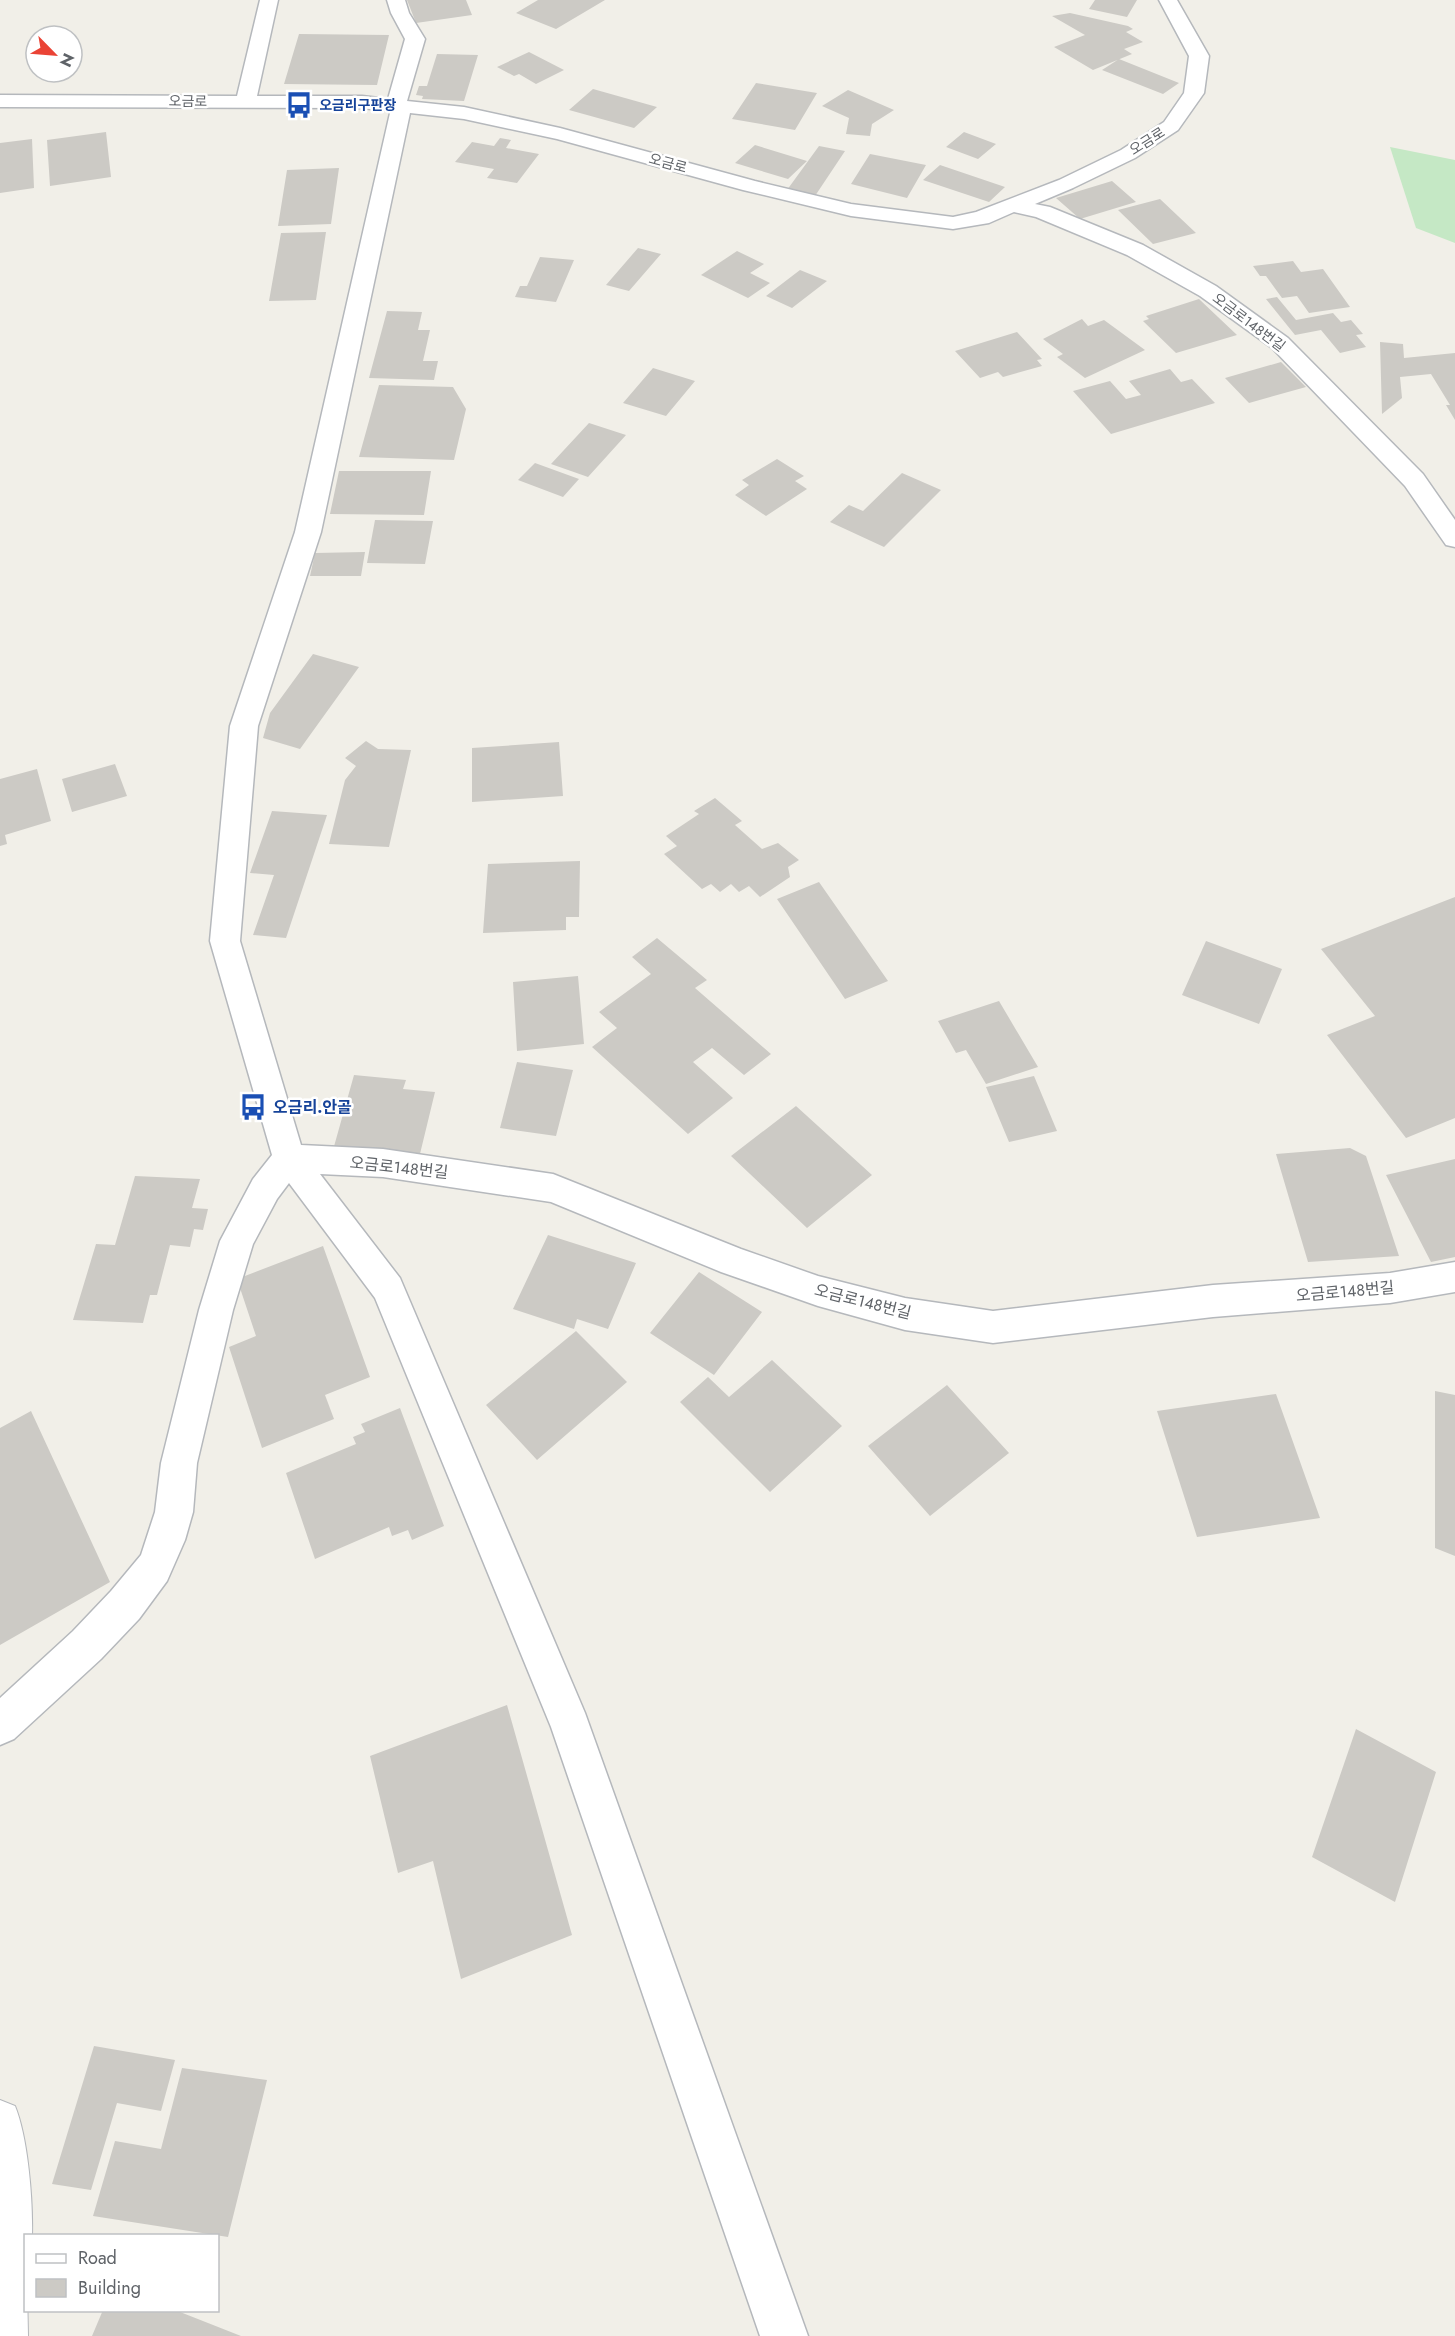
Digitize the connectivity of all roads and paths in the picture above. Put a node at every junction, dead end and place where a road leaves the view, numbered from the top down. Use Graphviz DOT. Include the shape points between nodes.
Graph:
graph roads {
  1 [pos="269,0"];
  2 [pos="396,0"];
  3 [pos="1168,0"];
  4 [pos="0,101"];
  5 [pos="246,102"];
  6 [pos="396,105"];
  7 [pos="1013,206"];
  8 [pos="1455,539"];
  9 [pos="289,1158"];
  10 [pos="1455,1277"];
  11 [pos="0,1725"];
  12 [pos="0,2121"];
  13 [pos="5,2336"];
  14 [pos="783,2336"];
  1 -- 5 [label="street"];
  2 -- 6 [label="street" via="415,39"];
  3 -- 7 [label="street, 오금로" via="1199,56 1194,93 1171,126 1128,154"];
  4 -- 5 [label="street, 오금로"];
  5 -- 6 [label="street, 오금로"];
  6 -- 7 [label="street, 오금로" via="464,113 560,134 851,210 953,223"];
  6 -- 9 [label="street" via="400,112 308,532 244,726 225,941"];
  7 -- 8 [label="street, 오금로148번길" via="1042,212 1135,250 1244,315 1280,343 1414,480"];
  9 -- 10 [label="street, 오금로148번길" via="383,1163 553,1188 732,1261 818,1291 905,1314 993,1327 1213,1301 1390,1288"];
  9 -- 11 [label="street" via="265,1189 237,1242 216,1310 179,1463 174,1512 154,1568 87,1645"];
  9 -- 14 [label="street" via="388,1289 571,1727"];
  12 -- 13 [label="lane" via="11,2215"];
}
